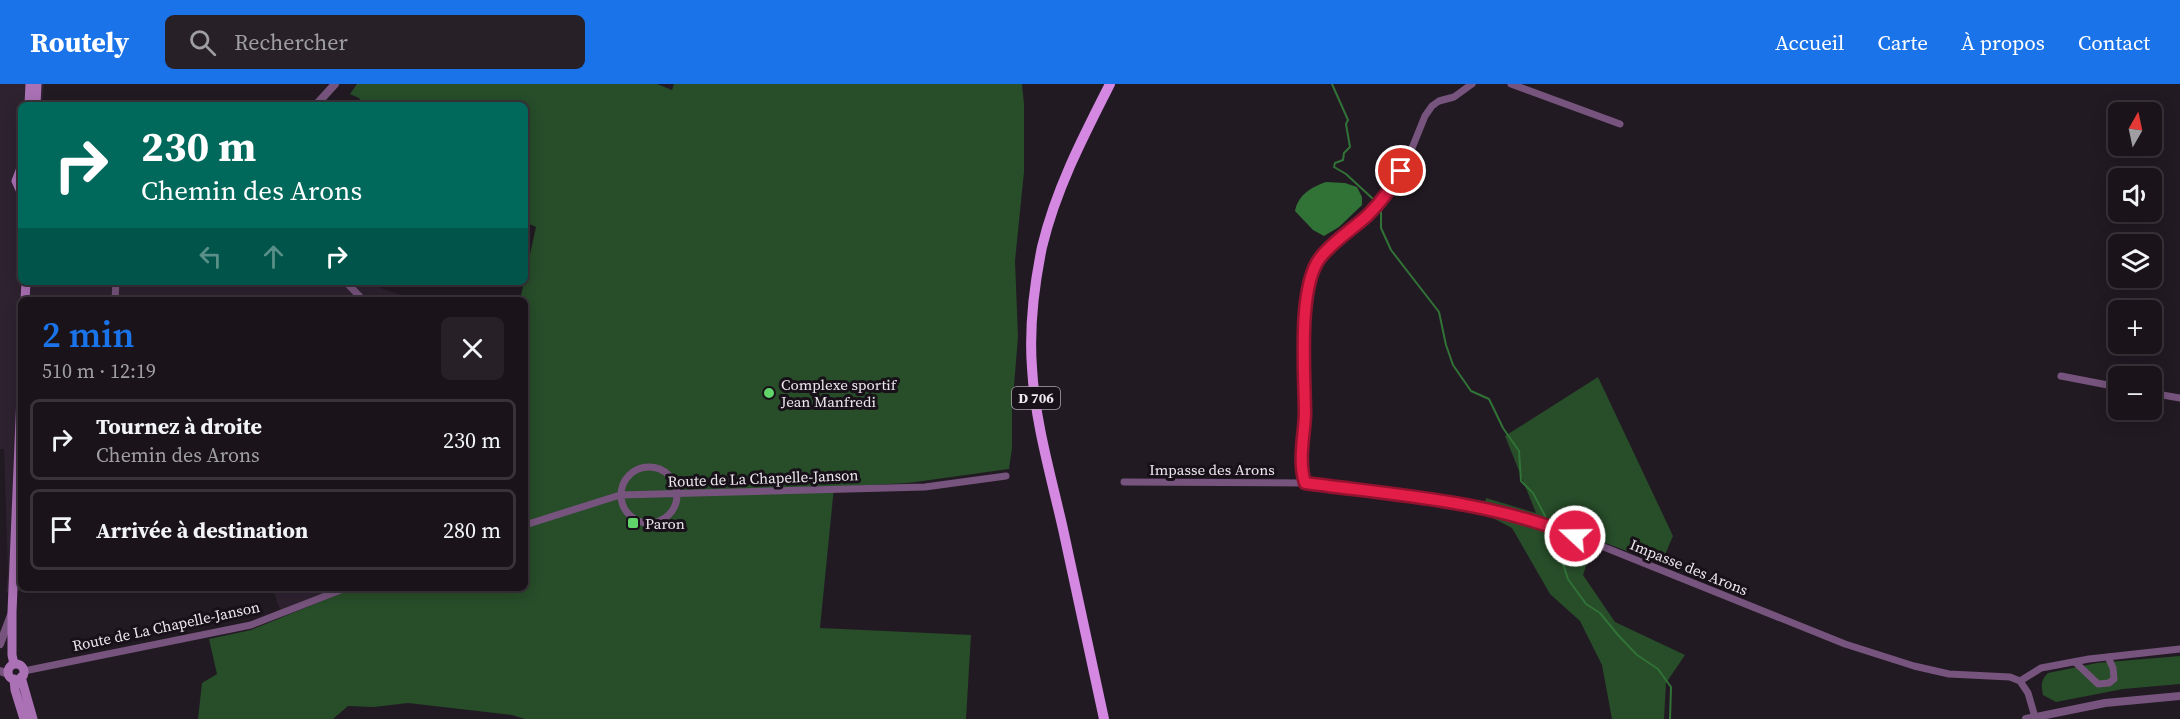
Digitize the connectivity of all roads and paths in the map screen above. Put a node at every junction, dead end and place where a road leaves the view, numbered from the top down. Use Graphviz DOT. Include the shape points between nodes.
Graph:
graph roads {
  1 [pos="30,84"];
  2 [pos="37,84"];
  3 [pos="335,84"];
  4 [pos="1110,84"];
  5 [pos="1472,84"];
  6 [pos="1511,84"];
  7 [pos="29,102"];
  8 [pos="36,102"];
  9 [pos="319,102"];
  10 [pos="1620,124"];
  11 [pos="349,285"];
  12 [pos="360,297"];
  13 [pos="2061,376"];
  14 [pos="2108,385"];
  15 [pos="2162,395"];
  16 [pos="2180,398"];
  17 [pos="18,468"];
  18 [pos="1006,476"];
  19 [pos="1124,483"];
  20 [pos="1305,483"];
  21 [pos="677,494"];
  22 [pos="620,495"];
  23 [pos="528,524"];
  24 [pos="338,591"];
  25 [pos="12,612"];
  26 [pos="0,644"];
  27 [pos="2180,649"];
  28 [pos="2108,657"];
  29 [pos="2076,662"];
  30 [pos="14,674"];
  31 [pos="2020,681"];
  32 [pos="2180,696"];
  33 [pos="2035,717"];
  34 [pos="24,719"];
  35 [pos="33,719"];
  36 [pos="1104,719"];
  37 [pos="2026,719"];
  1 -- 7 [label="main road"];
  2 -- 8 [label="main road"];
  3 -- 9 [label="street"];
  4 -- 36 [label="main road, D 706" via="1054,204 1042,246 1032,324 1032,369 1040,422"];
  5 -- 20 [label="street" via="1432,106 1393,185 1314,268 1307,298 1305,344 1301,472"];
  6 -- 10 [label="street"];
  11 -- 12 [label="street"];
  13 -- 14 [label="street"];
  15 -- 16 [label="street"];
  17 -- 25 [label="main road"];
  18 -- 21 [label="street, Route de La Chapelle-Janson" via="925,487"];
  19 -- 20 [label="street, Impasse des Arons"];
  20 -- 31 [label="street, Impasse des Arons" via="1485,508 1554,527 1845,644 1949,674"];
  21 -- 22 [label="street, Route de La Chapelle-Janson"];
  21 -- 22 [label="street" via="666,517 649,523 632,518"];
  21 -- 22 [label="street" via="670,476 653,466 634,470 626,477"];
  22 -- 23 [label="street, Route de La Chapelle-Janson"];
  24 -- 30 [label="street, Route de La Chapelle-Janson" via="251,625"];
  25 -- 26 [label="street"];
  25 -- 30 [label="main road" via="12,655 14,664 21,665"];
  27 -- 28 [label="street"];
  28 -- 29 [label="street"];
  28 -- 29 [label="street" via="2114,679 2109,683 2098,684"];
  29 -- 31 [label="street" via="2041,668"];
  30 -- 34 [label="main road"];
  30 -- 35 [label="main road"];
  31 -- 33 [label="street"];
  32 -- 33 [label="street" via="2105,703"];
  33 -- 37 [label="street"];
}
